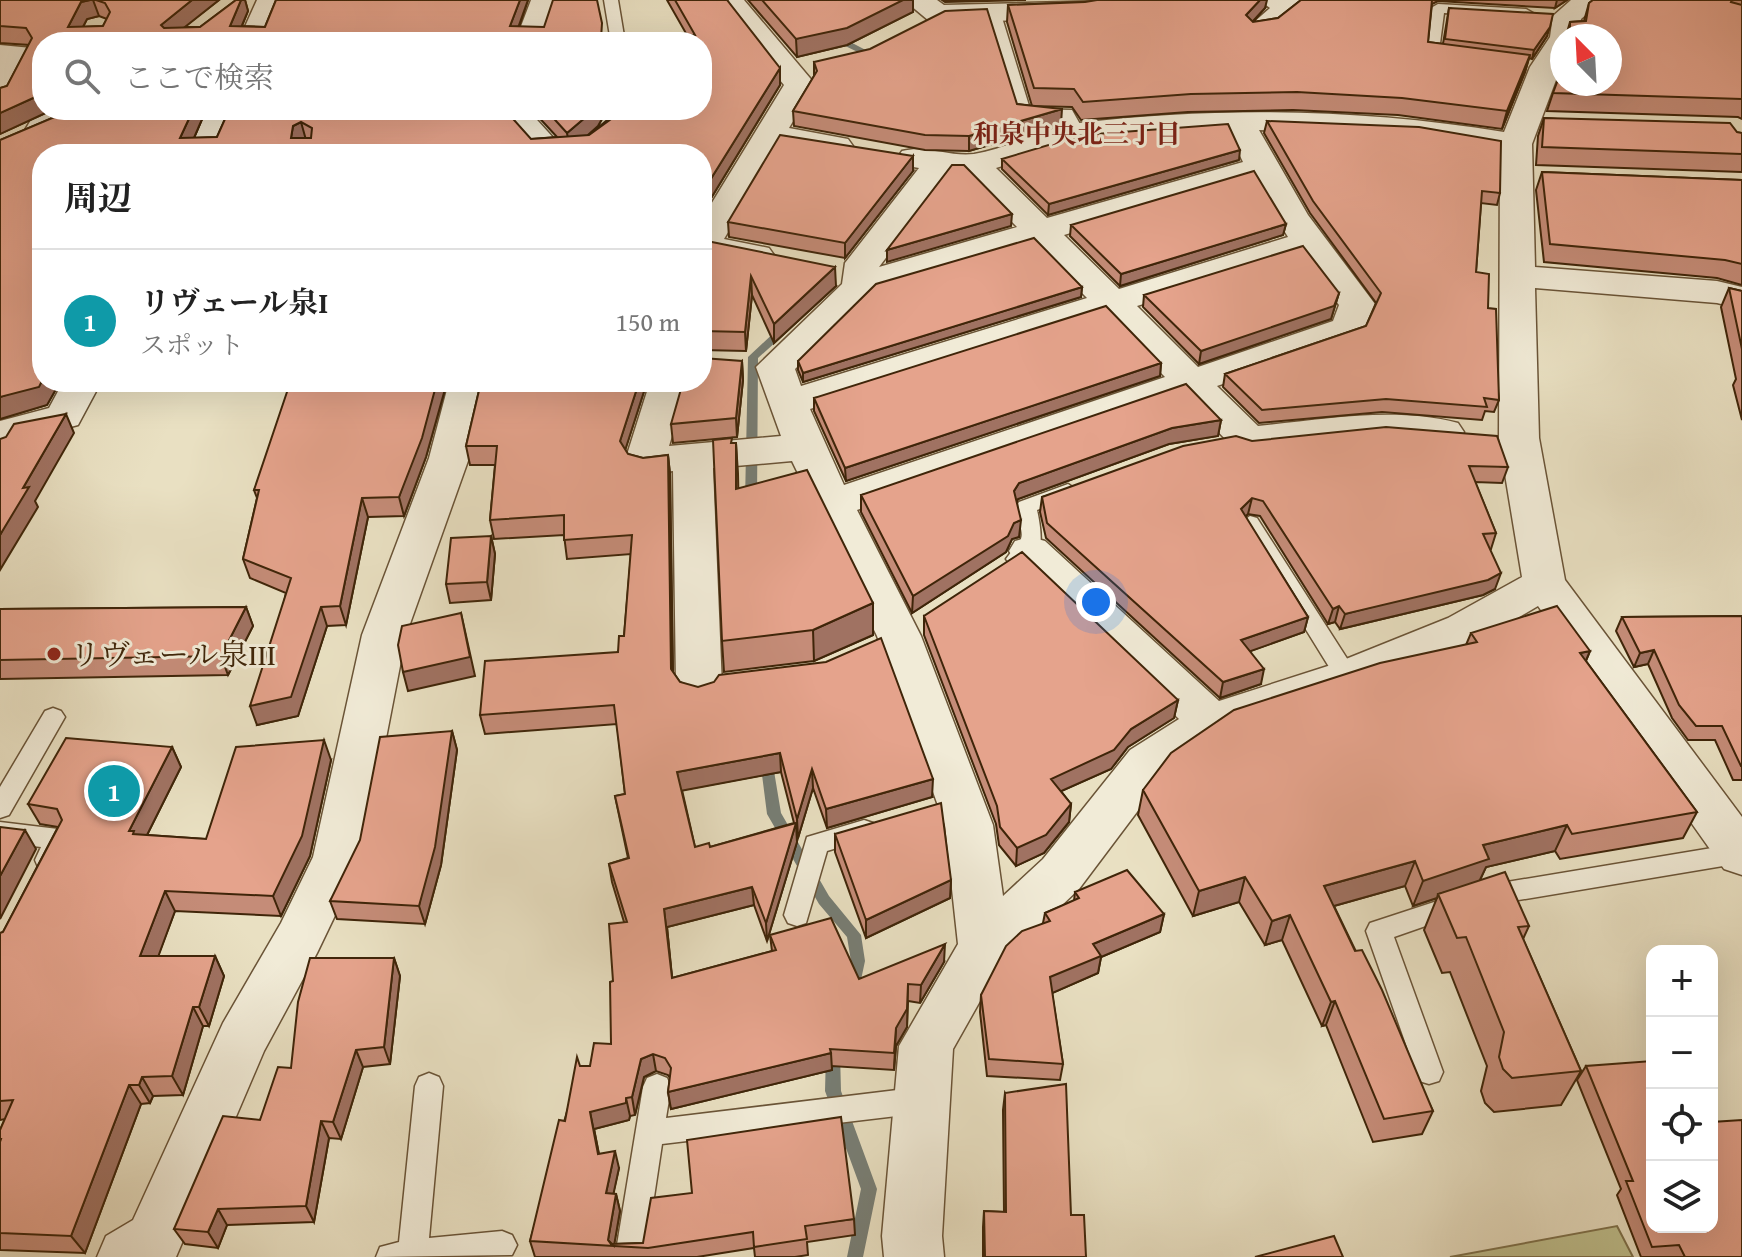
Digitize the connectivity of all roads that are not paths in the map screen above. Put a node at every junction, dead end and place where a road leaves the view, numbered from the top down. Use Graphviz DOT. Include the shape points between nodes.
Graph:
graph roads {
  1 [pos="271,0"];
  2 [pos="545,0"];
  3 [pos="611,0"];
  4 [pos="729,0"];
  5 [pos="1135,0"];
  6 [pos="1273,0"];
  7 [pos="981,7"];
  8 [pos="923,14"];
  9 [pos="1550,25"];
  10 [pos="1260,30"];
  11 [pos="257,32"];
  12 [pos="534,32"];
  13 [pos="616,32"];
  14 [pos="0,54"];
  15 [pos="1460,57"];
  16 [pos="1550,70"];
  17 [pos="0,95"];
  18 [pos="56,120"];
  19 [pos="219,120"];
  20 [pos="520,120"];
  21 [pos="1239,121"];
  22 [pos="36,127"];
  23 [pos="1077,133"];
  24 [pos="771,135"];
  25 [pos="208,144"];
  26 [pos="543,144"];
  27 [pos="1532,149"];
  28 [pos="917,158"];
  29 [pos="1260,167"];
  30 [pos="712,231"];
  31 [pos="1041,231"];
  32 [pos="1307,242"];
  33 [pos="712,248"];
  34 [pos="790,261"];
  35 [pos="851,274"];
  36 [pos="1515,276"];
  37 [pos="1742,298"];
  38 [pos="1112,302"];
  39 [pos="767,375"];
  40 [pos="1190,380"];
  41 [pos="77,392"];
  42 [pos="466,392"];
  43 [pos="666,392"];
  44 [pos="2,436"];
  45 [pos="1493,436"];
  46 [pos="789,450"];
  47 [pos="711,458"];
  48 [pos="1082,486"];
  49 [pos="833,503"];
  50 [pos="1250,523"];
  51 [pos="1017,560"];
  52 [pos="1544,583"];
  53 [pos="1347,677"];
  54 [pos="713,685"];
  55 [pos="53,717"];
  56 [pos="1211,721"];
  57 [pos="0,808"];
  58 [pos="889,823"];
  59 [pos="0,832"];
  60 [pos="1742,854"];
  61 [pos="38,878"];
  62 [pos="797,915"];
  63 [pos="984,946"];
  64 [pos="1429,1072"];
  65 [pos="429,1086"];
  66 [pos="657,1087"];
  67 [pos="923,1100"];
  68 [pos="649,1133"];
  69 [pos="502,1245"];
  70 [pos="148,1251"];
  71 [pos="402,1256"];
  72 [pos="630,1257"];
  73 [pos="914,1257"];
  1 -- 11 [label="street"];
  2 -- 12 [label="street"];
  3 -- 13 [label="lane"];
  4 -- 24 [label="street" via="739,15 805,67"];
  5 -- 7 [label="street" via="1083,7"];
  6 -- 10 [label="street" via="1291,5"];
  7 -- 8 [label="street"];
  7 -- 23 [label="lane" via="1024,114 1066,113"];
  9 -- 15 [label="lane" via="1438,8 1431,54"];
  14 -- 17 [label="street" via="21,54"];
  16 -- 27 [label="street"];
  18 -- 22 [label="street"];
  19 -- 25 [label="street"];
  20 -- 26 [label="street"];
  21 -- 23 [label="street"];
  21 -- 27 [label="street" via="1416,127"];
  21 -- 29 [label="street"];
  23 -- 28 [label="street"];
  24 -- 28 [label="street"];
  24 -- 30 [label="street"];
  27 -- 36 [label="street"];
  28 -- 31 [label="street"];
  28 -- 35 [label="street" via="862,263"];
  29 -- 31 [label="street"];
  29 -- 32 [label="street"];
  31 -- 35 [label="street"];
  31 -- 38 [label="street"];
  32 -- 38 [label="street"];
  32 -- 40 [label="street" via="1357,304 1349,328"];
  33 -- 34 [label="street"];
  35 -- 39 [label="street"];
  36 -- 37 [label="street"];
  36 -- 45 [label="street"];
  38 -- 39 [label="street"];
  38 -- 40 [label="street"];
  39 -- 46 [label="street"];
  40 -- 45 [label="street" via="1235,442 1382,427"];
  40 -- 49 [label="street"];
  41 -- 44 [label="street" via="64,416"];
  42 -- 70 [label="street" via="449,458 384,635 338,857 242,1040"];
  43 -- 47 [label="street" via="645,461"];
  45 -- 52 [label="street"];
  46 -- 47 [label="street"];
  46 -- 49 [label="street"];
  47 -- 54 [label="street"];
  48 -- 51 [label="lane" via="1026,507 1033,539"];
  49 -- 63 [label="street" via="894,637 946,806 969,825"];
  50 -- 53 [label="lane"];
  51 -- 56 [label="street"];
  52 -- 53 [label="street" via="1464,629"];
  52 -- 60 [label="street"];
  53 -- 56 [label="street"];
  55 -- 57 [label="lane"];
  56 -- 63 [label="street" via="1147,763 1061,874"];
  58 -- 62 [label="lane" via="816,844"];
  59 -- 61 [label="lane" via="58,839"];
  60 -- 64 [label="lane" via="1483,896 1379,931"];
  63 -- 67 [label="street" via="926,1046"];
  65 -- 71 [label="lane"];
  66 -- 68 [label="lane"];
  67 -- 68 [label="lane"];
  67 -- 73 [label="street"];
  68 -- 72 [label="lane"];
  69 -- 71 [label="lane"];
}
